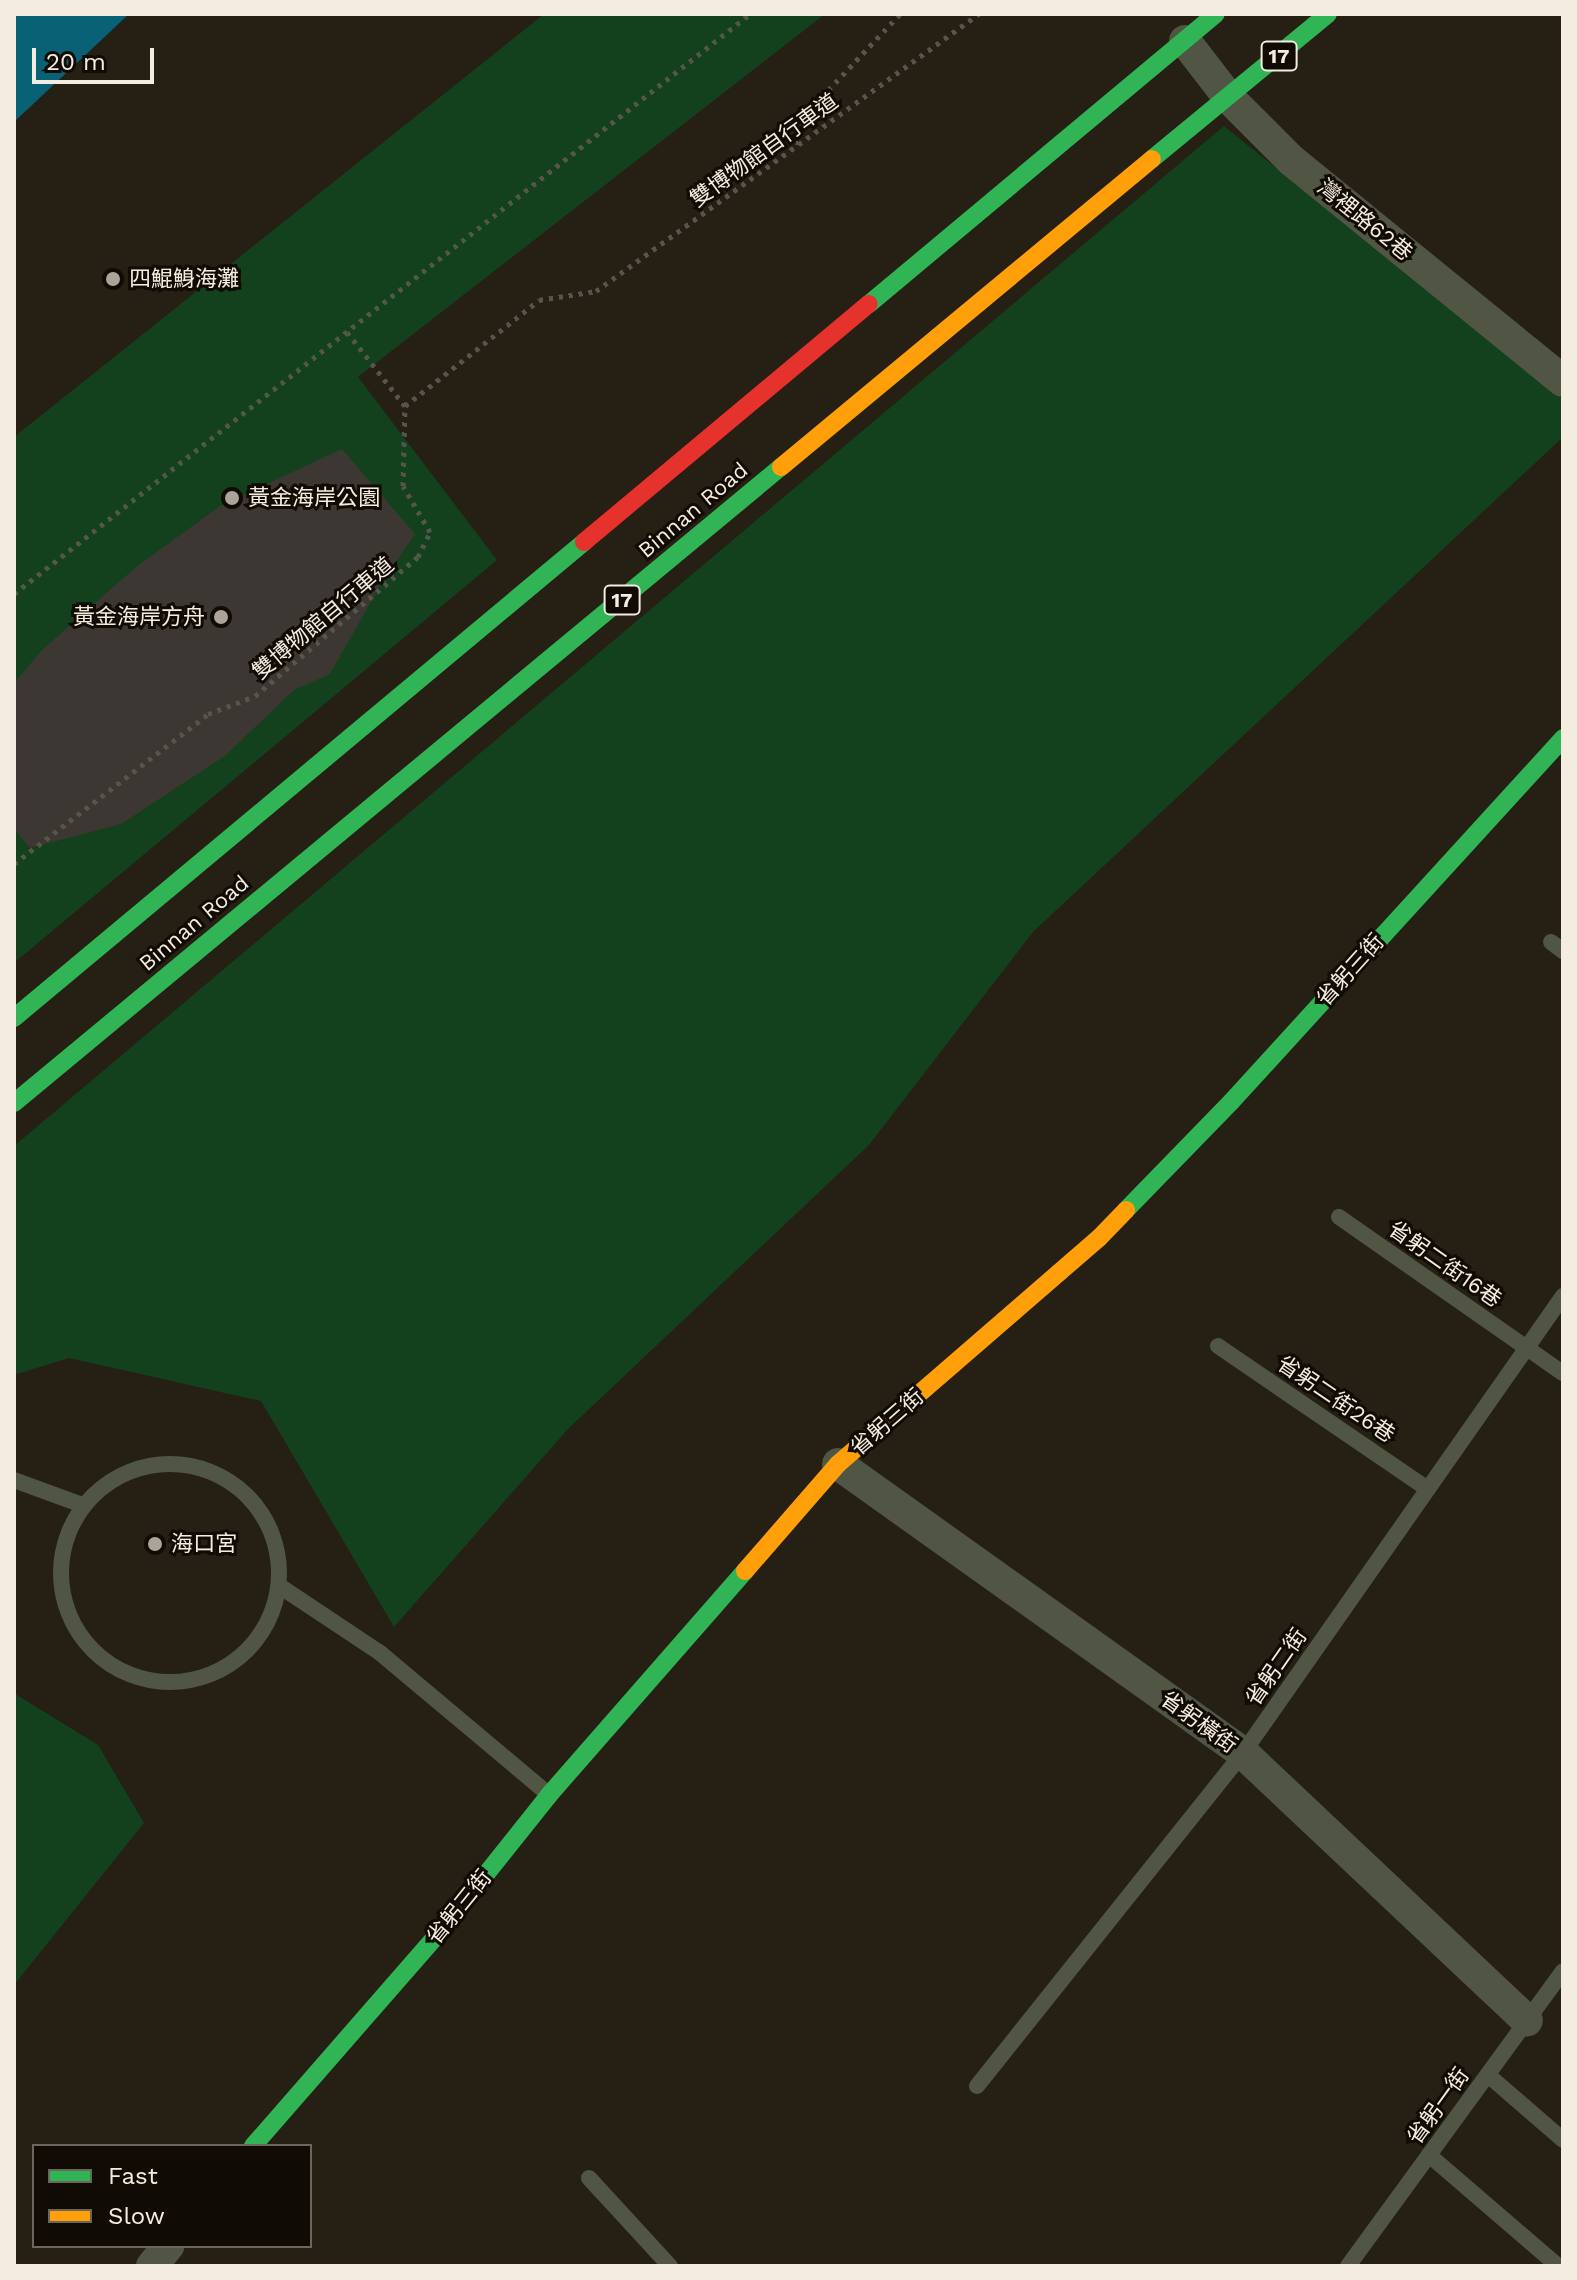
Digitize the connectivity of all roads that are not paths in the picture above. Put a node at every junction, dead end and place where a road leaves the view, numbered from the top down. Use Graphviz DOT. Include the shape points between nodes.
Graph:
graph roads {
  1 [pos="1216,14"];
  2 [pos="1328,14"];
  3 [pos="1185,41"];
  4 [pos="1229,98"];
  5 [pos="1563,381"];
  6 [pos="1563,738"];
  7 [pos="14,1018"];
  8 [pos="14,1103"];
  9 [pos="1339,1217"];
  10 [pos="1563,1296"];
  11 [pos="1218,1346"];
  12 [pos="1525,1347"];
  13 [pos="1563,1373"];
  14 [pos="838,1464"];
  15 [pos="14,1480"];
  16 [pos="1428,1489"];
  17 [pos="82,1505"];
  18 [pos="281,1587"];
  19 [pos="1243,1753"];
  20 [pos="549,1795"];
  21 [pos="1563,1971"];
  22 [pos="1527,2021"];
  23 [pos="1488,2075"];
  24 [pos="977,2086"];
  25 [pos="1563,2140"];
  26 [pos="255,2144"];
  27 [pos="1429,2155"];
  28 [pos="589,2178"];
  29 [pos="166,2248"];
  30 [pos="152,2266"];
  31 [pos="670,2266"];
  32 [pos="1348,2266"];
  33 [pos="1558,2266"];
  1 -- 3 [label="main road, Binnan Road"];
  2 -- 4 [label="main road, Binnan Road / 17"];
  3 -- 4 [label="street, 灣裡路62巷"];
  3 -- 7 [label="main road, Binnan Road"];
  4 -- 5 [label="street, 灣裡路62巷" via="1291,160"];
  4 -- 8 [label="main road, Binnan Road / 17"];
  6 -- 14 [label="main road, 省躬三街" via="1231,1102 1099,1238"];
  9 -- 12 [label="lane, 省躬二街16巷"];
  10 -- 12 [label="lane, 省躬二街"];
  11 -- 16 [label="lane, 省躬二街26巷"];
  12 -- 13 [label="lane, 省躬二街16巷"];
  12 -- 16 [label="lane, 省躬二街"];
  14 -- 19 [label="street, 省躬橫街"];
  14 -- 20 [label="main road, 省躬三街"];
  15 -- 17 [label="lane"];
  16 -- 19 [label="lane, 省躬二街"];
  17 -- 18 [label="lane" via="132,1468 194,1463 248,1492 279,1546"];
  17 -- 18 [label="lane" via="62,1548 62,1596 82,1639 119,1671 166,1683 213,1676 252,1649"];
  18 -- 20 [label="lane" via="379,1652"];
  19 -- 22 [label="street, 省躬橫街"];
  19 -- 24 [label="lane, 省躬二街"];
  20 -- 26 [label="main road, 省躬三街" via="443,1928"];
  21 -- 22 [label="lane, 省躬一街"];
  22 -- 23 [label="lane, 省躬一街"];
  23 -- 25 [label="lane"];
  23 -- 27 [label="lane, 省躬一街"];
  27 -- 32 [label="lane, 省躬一街"];
  27 -- 33 [label="lane"];
  28 -- 31 [label="lane"];
  29 -- 30 [label="street"];
}
